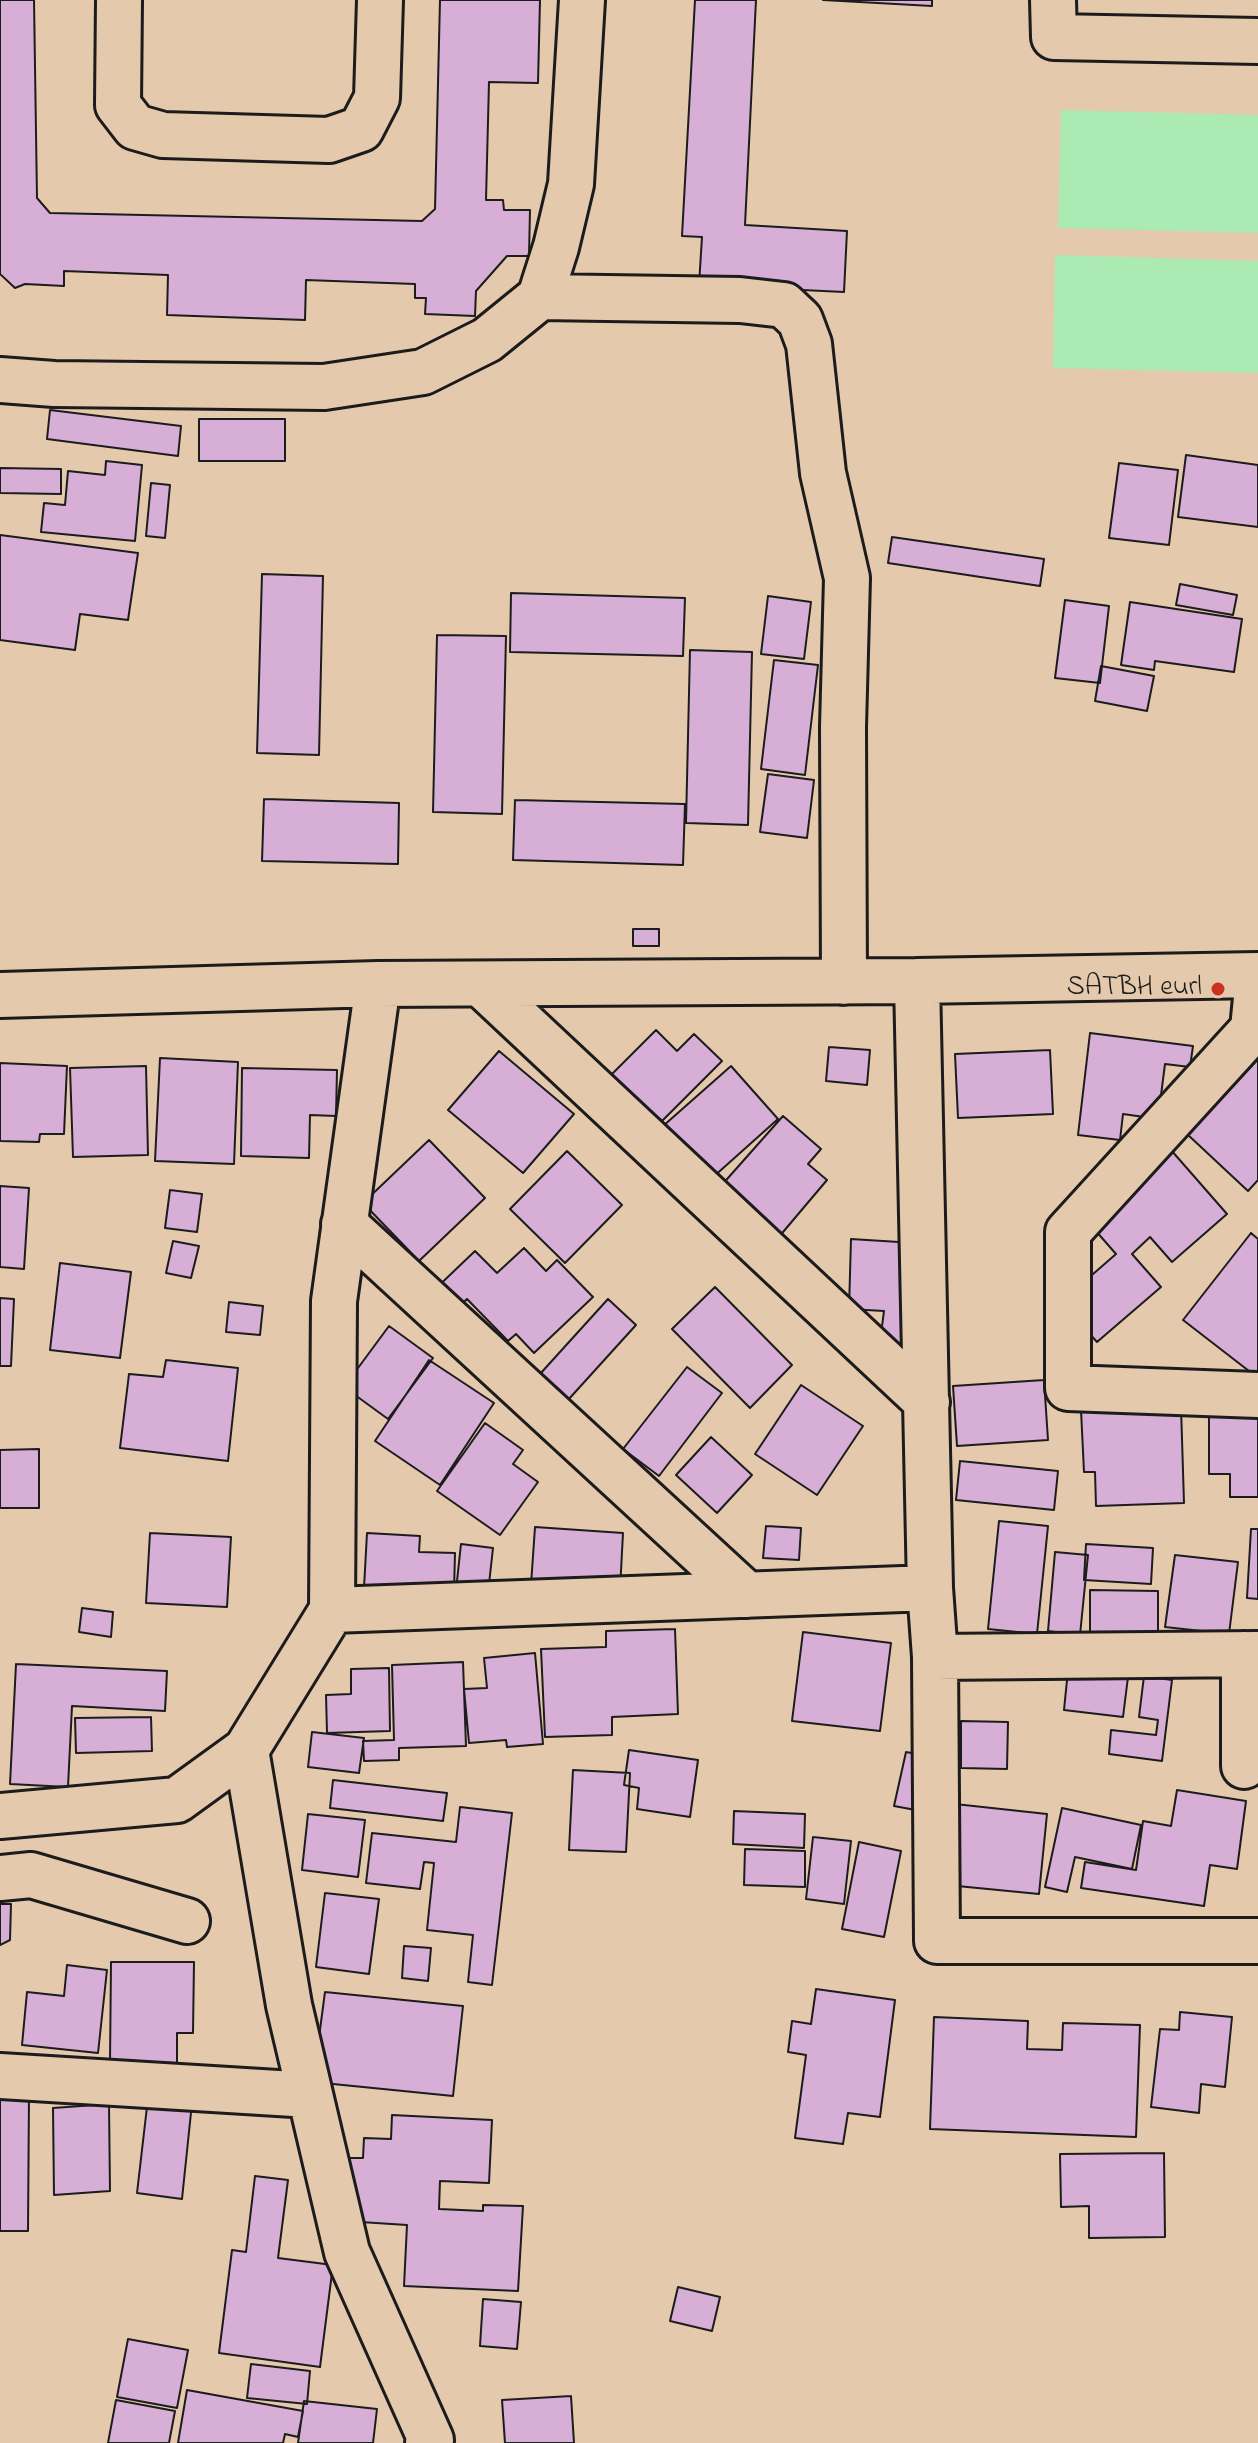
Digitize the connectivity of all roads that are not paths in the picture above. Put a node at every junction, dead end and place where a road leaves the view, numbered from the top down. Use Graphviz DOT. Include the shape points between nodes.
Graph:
graph roads {
  1 [pos="119,0"];
  2 [pos="380,0"];
  3 [pos="582,0"];
  4 [pos="1053,0"];
  5 [pos="1258,41"];
  6 [pos="540,297"];
  7 [pos="0,380"];
  8 [pos="1258,976"];
  9 [pos="917,981"];
  10 [pos="844,982"];
  11 [pos="378,984"];
  12 [pos="481,984"];
  13 [pos="0,995"];
  14 [pos="344,1224"];
  15 [pos="1258,1395"];
  16 [pos="927,1402"];
  17 [pos="930,1588"];
  18 [pos="747,1595"];
  19 [pos="332,1610"];
  20 [pos="1251,1654"];
  21 [pos="935,1657"];
  22 [pos="246,1750"];
  23 [pos="1244,1766"];
  24 [pos="0,1816"];
  25 [pos="0,1878"];
  26 [pos="187,1921"];
  27 [pos="1258,1941"];
  28 [pos="0,2076"];
  29 [pos="310,2095"];
  30 [pos="428,2443"];
  1 -- 2 [label="street" via="118,105 135,127 163,135 329,140 361,129 377,98"];
  3 -- 6 [label="street" via="571,184"];
  4 -- 5 [label="street" via="1054,37"];
  6 -- 7 [label="street" via="487,340 423,372 324,387"];
  6 -- 10 [label="street" via="740,300 784,305 800,320 809,344 823,473 847,578"];
  8 -- 9 [label="street"];
  8 -- 15 [label="street" via="1253,1029 1068,1232 1068,1388"];
  9 -- 10 [label="street"];
  9 -- 16 [label="street"];
  10 -- 12 [label="street"];
  11 -- 12 [label="street"];
  11 -- 13 [label="street"];
  11 -- 14 [label="street"];
  12 -- 16 [label="street"];
  14 -- 18 [label="street"];
  14 -- 19 [label="street" via="334,1301"];
  16 -- 17 [label="street"];
  17 -- 18 [label="street"];
  17 -- 21 [label="street"];
  18 -- 19 [label="street"];
  19 -- 22 [label="street"];
  20 -- 21 [label="street"];
  20 -- 23 [label="street"];
  21 -- 27 [label="street" via="937,1941"];
  22 -- 24 [label="street" via="177,1800"];
  22 -- 29 [label="street" via="289,2005"];
  25 -- 26 [label="street" via="31,1875"];
  28 -- 29 [label="street"];
  29 -- 30 [label="street" via="347,2252"];
}
